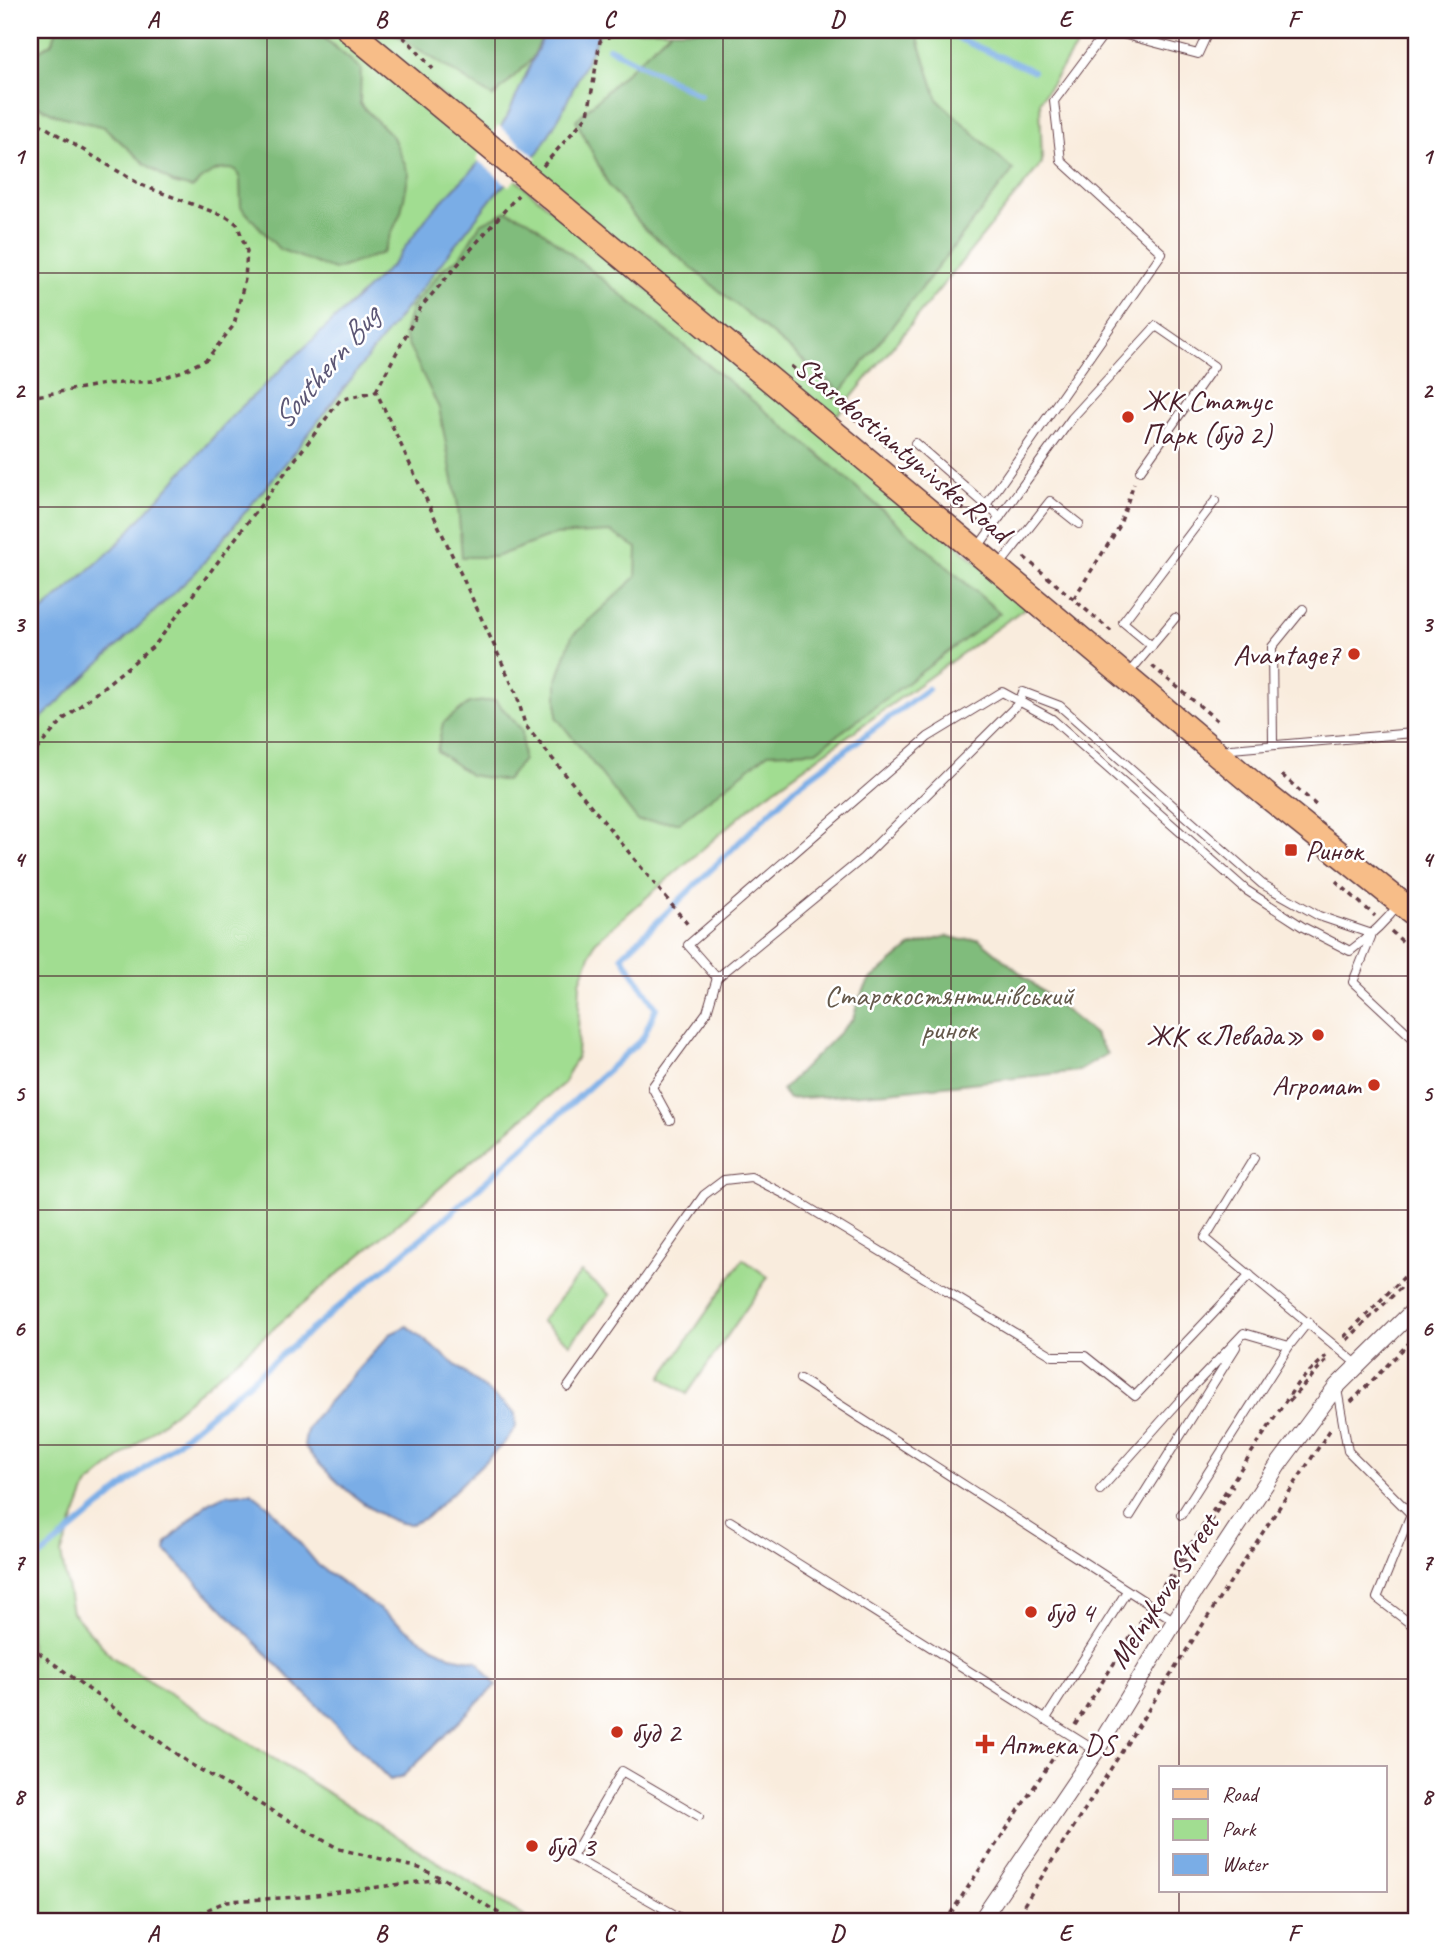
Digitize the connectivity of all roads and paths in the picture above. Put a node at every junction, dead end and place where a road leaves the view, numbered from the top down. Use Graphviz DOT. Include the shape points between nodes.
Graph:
graph roads {
  1 [pos="349,30"];
  2 [pos="395,30"];
  3 [pos="1209,30"];
  4 [pos="426,79"];
  5 [pos="30,118"];
  6 [pos="421,307"];
  7 [pos="376,391"];
  8 [pos="30,397"];
  9 [pos="915,443"];
  10 [pos="1140,471"];
  11 [pos="1215,501"];
  12 [pos="986,505"];
  13 [pos="1000,517"];
  14 [pos="1079,524"];
  15 [pos="1012,548"];
  16 [pos="975,550"];
  17 [pos="997,569"];
  18 [pos="1074,598"];
  19 [pos="1303,609"];
  20 [pos="1175,618"];
  21 [pos="1113,632"];
  22 [pos="1152,646"];
  23 [pos="1134,667"];
  24 [pos="1019,703"];
  25 [pos="1219,722"];
  26 [pos="1413,733"];
  27 [pos="1273,744"];
  28 [pos="1216,751"];
  29 [pos="30,757"];
  30 [pos="1408,909"];
  31 [pos="1372,934"];
  32 [pos="698,936"];
  33 [pos="717,978"];
  34 [pos="1416,1041"];
  35 [pos="670,1120"];
  36 [pos="1254,1158"];
  37 [pos="1416,1265"];
  38 [pos="1416,1273"];
  39 [pos="1250,1275"];
  40 [pos="1416,1308"];
  41 [pos="1308,1322"];
  42 [pos="1244,1333"];
  43 [pos="1416,1336"];
  44 [pos="1289,1346"];
  45 [pos="1337,1347"];
  46 [pos="1358,1365"];
  47 [pos="800,1379"];
  48 [pos="568,1387"];
  49 [pos="1336,1387"];
  50 [pos="1341,1413"];
  51 [pos="1100,1490"];
  52 [pos="1181,1515"];
  53 [pos="1129,1516"];
  54 [pos="730,1521"];
  55 [pos="1167,1587"];
  56 [pos="1127,1591"];
  57 [pos="1151,1605"];
  58 [pos="1175,1621"];
  59 [pos="1416,1628"];
  60 [pos="30,1646"];
  61 [pos="1045,1720"];
  62 [pos="1069,1735"];
  63 [pos="1096,1751"];
  64 [pos="699,1816"];
  65 [pos="444,1879"];
  66 [pos="180,1922"];
  67 [pos="513,1922"];
  68 [pos="688,1922"];
  69 [pos="945,1922"];
  70 [pos="980,1922"];
  71 [pos="1013,1922"];
  1 -- 4 [label="main road, Starokostiantynivske Road"];
  2 -- 4 [label="path" via="410,43"];
  3 -- 12 [label="lane" via="1198,54 1107,30 1054,101 1060,161 1162,253"];
  4 -- 16 [label="main road, Starokostiantynivske Road, bridge" via="564,208"];
  5 -- 8 [label="path" via="141,185 228,217 237,224 247,251 234,325 207,359 153,381"];
  6 -- 7 [label="path"];
  7 -- 29 [label="path" via="340,400 155,645 64,719"];
  7 -- 32 [label="path" via="517,695 525,725"];
  9 -- 12 [label="lane"];
  10 -- 13 [label="lane" via="1214,366 1156,326 1072,418"];
  10 -- 18 [label="path" via="1119,527"];
  11 -- 22 [label="lane" via="1123,622"];
  12 -- 13 [label="lane"];
  13 -- 16 [label="lane"];
  14 -- 15 [label="lane" via="1050,501"];
  15 -- 17 [label="lane"];
  15 -- 18 [label="path"];
  16 -- 17 [label="main road, Starokostiantynivske Road"];
  17 -- 23 [label="main road, Starokostiantynivske Road"];
  18 -- 21 [label="path"];
  19 -- 27 [label="lane" via="1272,647"];
  20 -- 22 [label="lane"];
  22 -- 23 [label="lane"];
  23 -- 25 [label="path"];
  23 -- 28 [label="main road, Starokostiantynivske Road"];
  24 -- 31 [label="lane" via="1023,692 1060,706 1262,884 1319,916"];
  24 -- 31 [label="lane" via="1052,719 1246,890 1350,951"];
  24 -- 32 [label="lane" via="1002,692 928,737"];
  24 -- 33 [label="lane" via="863,858"];
  26 -- 27 [label="lane"];
  27 -- 28 [label="lane"];
  28 -- 30 [label="main road, Starokostiantynivske Road"];
  30 -- 31 [label="lane"];
  31 -- 34 [label="lane" via="1353,982"];
  32 -- 33 [label="lane" via="688,945"];
  33 -- 35 [label="lane" via="707,1012 652,1087"];
  36 -- 39 [label="lane" via="1205,1238"];
  37 -- 45 [label="path"];
  38 -- 45 [label="path"];
  39 -- 41 [label="lane"];
  39 -- 48 [label="lane" via="1135,1396 1085,1356 1053,1356 796,1200 751,1177 724,1180 704,1195"];
  40 -- 46 [label="street, Melnykova Street"];
  41 -- 44 [label="lane"];
  41 -- 45 [label="lane"];
  42 -- 44 [label="lane"];
  42 -- 51 [label="lane"];
  42 -- 53 [label="lane"];
  43 -- 50 [label="path"];
  44 -- 52 [label="lane"];
  45 -- 46 [label="lane"];
  45 -- 55 [label="path" via="1291,1398"];
  45 -- 57 [label="path" via="1297,1384"];
  46 -- 49 [label="street, Melnykova Street"];
  47 -- 56 [label="lane"];
  49 -- 50 [label="lane"];
  49 -- 58 [label="street, Melnykova Street" via="1278,1465"];
  50 -- 59 [label="lane" via="1348,1451 1410,1514 1377,1598"];
  50 -- 71 [label="path"];
  54 -- 61 [label="lane"];
  56 -- 57 [label="lane"];
  56 -- 61 [label="lane"];
  57 -- 58 [label="lane"];
  57 -- 62 [label="path"];
  58 -- 63 [label="street, Melnykova Street"];
  60 -- 65 [label="path" via="190,1763 339,1849 419,1868"];
  61 -- 62 [label="lane"];
  62 -- 63 [label="lane"];
  62 -- 69 [label="path"];
  63 -- 70 [label="street, Melnykova Street"];
  64 -- 68 [label="lane" via="622,1771 572,1857"];
  65 -- 66 [label="path" via="227,1902"];
  65 -- 67 [label="path"];
}
